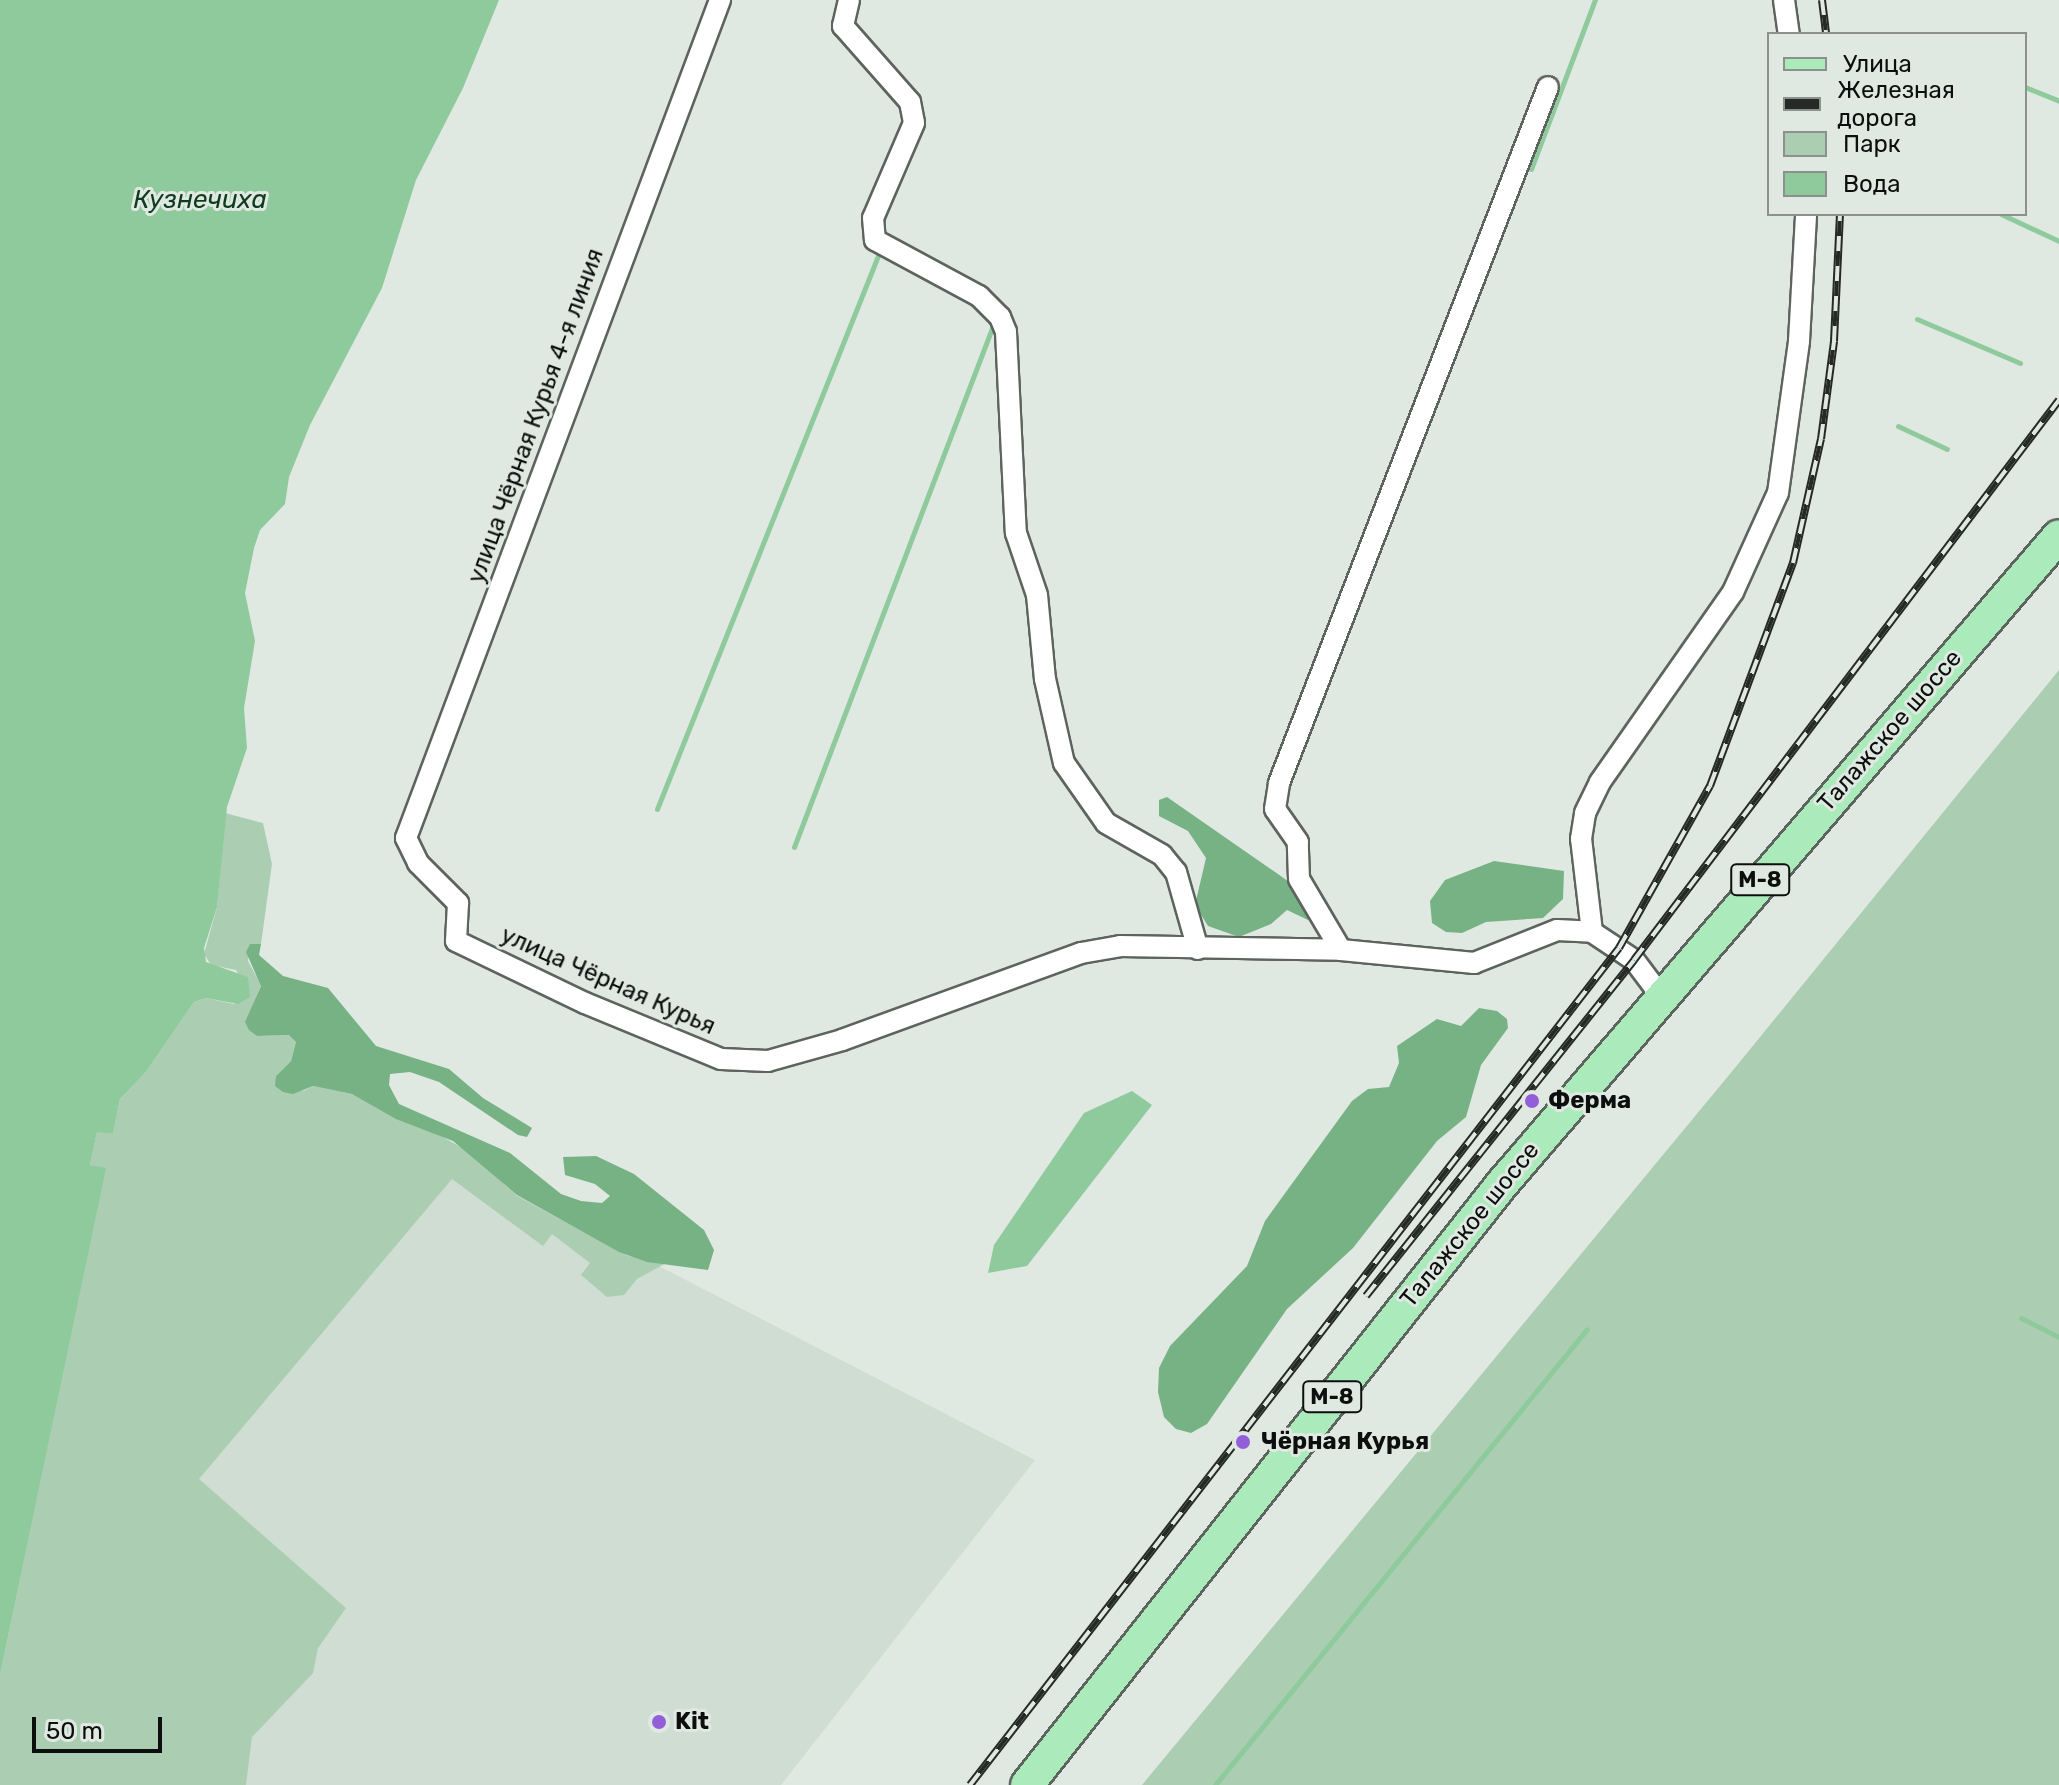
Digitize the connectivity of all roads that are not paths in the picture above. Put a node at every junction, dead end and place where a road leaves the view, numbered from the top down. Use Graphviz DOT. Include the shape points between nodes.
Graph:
graph roads {
  1 [pos="720,0"];
  2 [pos="849,0"];
  3 [pos="1784,0"];
  4 [pos="1789,32"];
  5 [pos="1548,87"];
  6 [pos="1806,216"];
  7 [pos="2059,536"];
  8 [pos="410,851"];
  9 [pos="1592,932"];
  10 [pos="1198,949"];
  11 [pos="1341,950"];
  12 [pos="1661,996"];
  13 [pos="1027,1785"];
  1 -- 8 [label="street, улица Чёрная Курья 4-я линия" via="406,838"];
  2 -- 10 [label="street" via="843,26 910,102 914,123 873,218 875,240 979,296 1000,317 1006,332 1016,533 1037,595 1045,679 1064,763 1106,823 1162,855 1176,872"];
  3 -- 4 [label="street"];
  5 -- 11 [label="street" via="1279,783 1275,809 1298,842 1299,879"];
  6 -- 9 [label="street" via="1799,341 1778,493 1733,592 1600,782 1585,813 1581,839"];
  7 -- 12 [label="main road, Талажское шоссе / М-8"];
  8 -- 10 [label="street, улица Чёрная Курья" via="458,903 456,941 585,1003 721,1059 783,1057 1081,953 1120,946"];
  9 -- 11 [label="street" via="1557,930 1474,963"];
  9 -- 12 [label="street" via="1634,960"];
  10 -- 11 [label="street"];
  12 -- 13 [label="main road, Талажское шоссе / М-8" via="1502,1184"];
}
